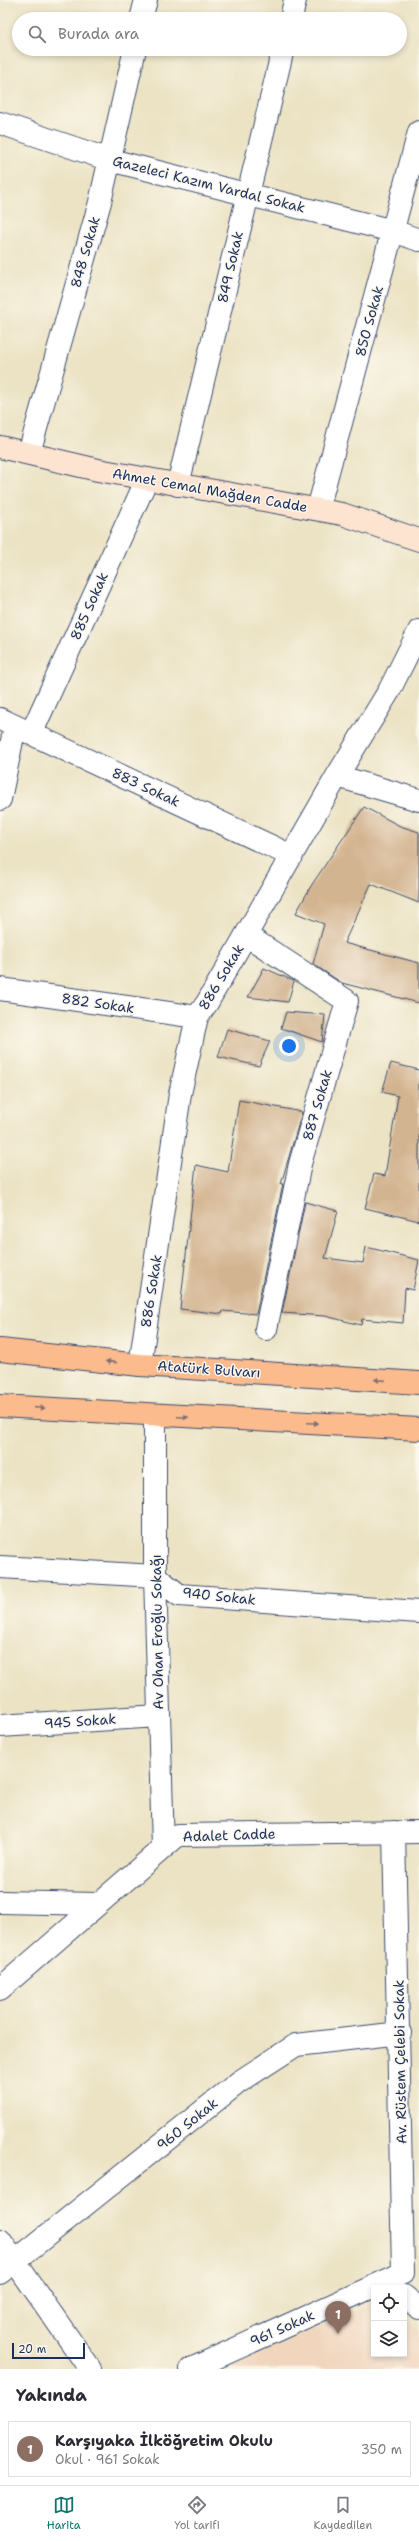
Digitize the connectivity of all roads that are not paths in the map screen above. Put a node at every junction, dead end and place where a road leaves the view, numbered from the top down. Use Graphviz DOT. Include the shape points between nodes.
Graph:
graph roads {
  1 [pos="146,0"];
  2 [pos="295,0"];
  3 [pos="143,12"];
  4 [pos="292,12"];
  5 [pos="133,56"];
  6 [pos="281,56"];
  7 [pos="0,123"];
  8 [pos="419,132"];
  9 [pos="110,160"];
  10 [pos="247,193"];
  11 [pos="394,231"];
  12 [pos="419,240"];
  13 [pos="0,447"];
  14 [pos="29,453"];
  15 [pos="147,479"];
  16 [pos="178,485"];
  17 [pos="318,509"];
  18 [pos="419,540"];
  19 [pos="419,631"];
  20 [pos="15,726"];
  21 [pos="337,776"];
  22 [pos="0,799"];
  23 [pos="419,800"];
  24 [pos="292,856"];
  25 [pos="246,935"];
  26 [pos="0,989"];
  27 [pos="197,1016"];
  28 [pos="266,1328"];
  29 [pos="0,1350"];
  30 [pos="140,1365"];
  31 [pos="419,1383"];
  32 [pos="0,1406"];
  33 [pos="155,1416"];
  34 [pos="419,1428"];
  35 [pos="0,1567"];
  36 [pos="155,1576"];
  37 [pos="419,1612"];
  38 [pos="159,1716"];
  39 [pos="0,1726"];
  40 [pos="394,1832"];
  41 [pos="419,1832"];
  42 [pos="164,1848"];
  43 [pos="0,1902"];
  44 [pos="98,1904"];
  45 [pos="0,1989"];
  46 [pos="400,2033"];
  47 [pos="0,2240"];
  48 [pos="8,2267"];
  49 [pos="390,2284"];
  50 [pos="407,2298"];
  51 [pos="419,2308"];
  52 [pos="90,2369"];
  53 [pos="191,2369"];
  1 -- 3 [label="street"];
  2 -- 4 [label="street"];
  5 -- 9 [label="street, 848 Sokak"];
  6 -- 10 [label="street, 849 Sokak"];
  7 -- 9 [label="street, Gazeleci Kazım Vardal Sokak"];
  8 -- 11 [label="street, 850 Sokak"];
  9 -- 10 [label="street, Gazeleci Kazım Vardal Sokak"];
  9 -- 14 [label="street, 848 Sokak"];
  10 -- 11 [label="street, Gazeleci Kazım Vardal Sokak"];
  10 -- 16 [label="street, 849 Sokak"];
  11 -- 12 [label="street, Gazeleci Kazım Vardal Sokak"];
  11 -- 17 [label="street, 850 Sokak"];
  13 -- 14 [label="main road, Ahmet Cemal Mağden Cadde"];
  14 -- 15 [label="main road, Ahmet Cemal Mağden Cadde"];
  15 -- 16 [label="main road, Ahmet Cemal Mağden Cadde"];
  15 -- 20 [label="street, 885 Sokak"];
  16 -- 17 [label="main road, Ahmet Cemal Mağden Cadde"];
  17 -- 18 [label="main road, Ahmet Cemal Mağden Cadde" via="342,514"];
  19 -- 21 [label="street, 886 Sokak" via="389,691"];
  20 -- 22 [label="street, 885 Sokak"];
  20 -- 24 [label="street, 883 Sokak"];
  21 -- 23 [label="street"];
  21 -- 24 [label="street, 886 Sokak"];
  24 -- 25 [label="street, 886 Sokak"];
  25 -- 27 [label="street, 886 Sokak"];
  25 -- 28 [label="street, 887 Sokak" via="347,1001 300,1164"];
  26 -- 27 [label="street, 882 Sokak"];
  27 -- 30 [label="street, 886 Sokak" via="180,1094"];
  30 -- 29 [label="highway, Atatürk Bulvarı, one-way"];
  31 -- 30 [label="highway, Atatürk Bulvarı, one-way"];
  32 -- 33 [label="highway, one-way"];
  33 -- 34 [label="highway, one-way"];
  33 -- 36 [label="street, Av Ohan Eroğlu Sokağı"];
  35 -- 36 [label="street"];
  36 -- 37 [label="street, 940 Sokak" via="180,1595"];
  36 -- 38 [label="street, Av Ohan Eroğlu Sokağı"];
  38 -- 39 [label="street, 945 Sokak"];
  38 -- 42 [label="street, Av Ohan Eroğlu Sokağı"];
  40 -- 41 [label="street, Adalet Cadde"];
  40 -- 42 [label="street, Adalet Cadde" via="178,1835"];
  40 -- 46 [label="street, Av. Rüstem Çelebi Sokak"];
  42 -- 44 [label="street, Adalet Cadde"];
  43 -- 44 [label="street"];
  44 -- 45 [label="street, Adalet Cadde"];
  46 -- 48 [label="street, 960 Sokak" via="296,2045 239,2082"];
  46 -- 49 [label="street, Av. Rüstem Çelebi Sokak" via="403,2273"];
  47 -- 48 [label="street"];
  48 -- 52 [label="street"];
  49 -- 53 [label="street, 961 Sokak"];
  50 -- 51 [label="street"];
}
